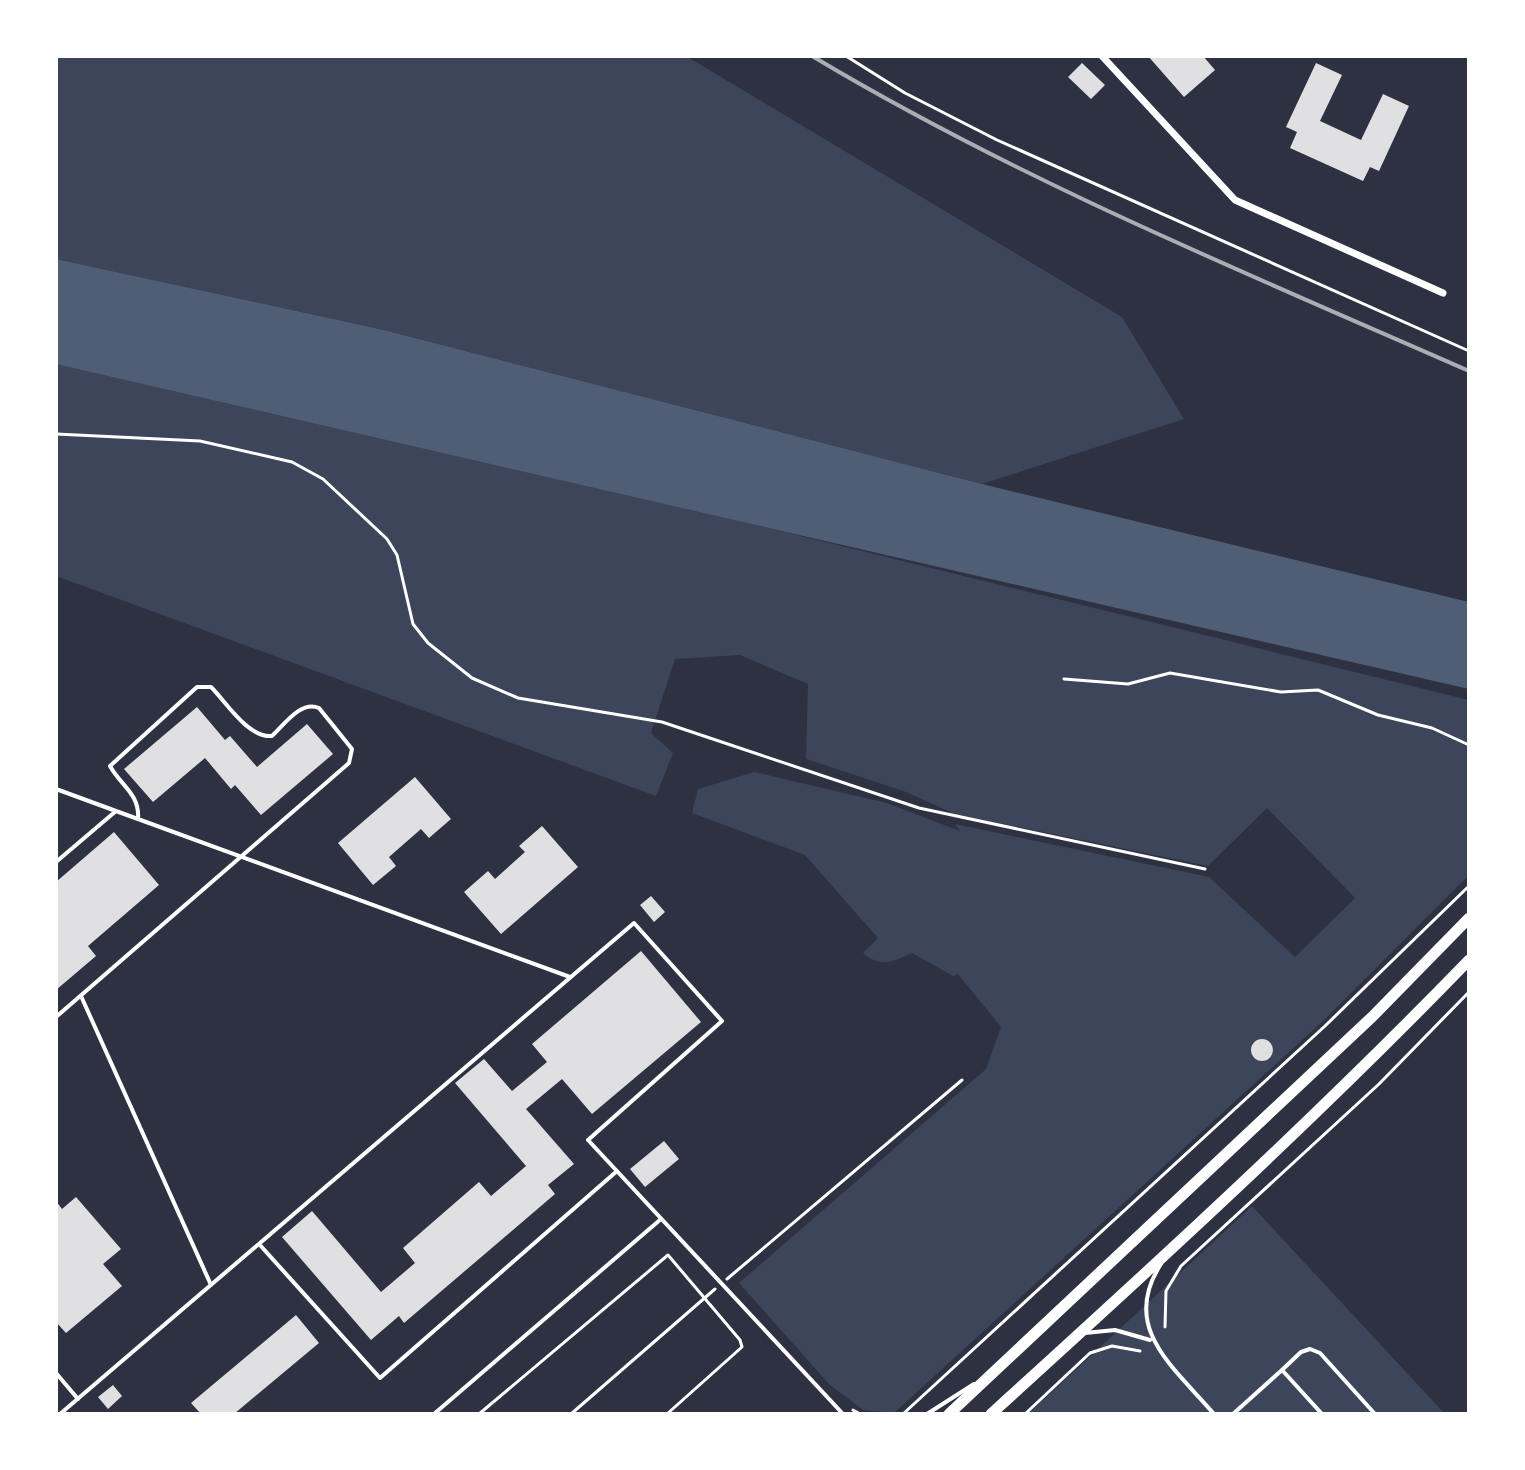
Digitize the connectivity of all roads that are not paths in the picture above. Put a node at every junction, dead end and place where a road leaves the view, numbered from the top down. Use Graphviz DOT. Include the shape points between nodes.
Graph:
graph roads {
  1 [pos="1102,56"];
  2 [pos="1443,293"];
  3 [pos="56,789"];
  4 [pos="116,811"];
  5 [pos="138,819"];
  6 [pos="243,858"];
  7 [pos="56,862"];
  8 [pos="1469,918"];
  9 [pos="1469,960"];
  10 [pos="571,977"];
  11 [pos="81,996"];
  12 [pos="56,1017"];
  13 [pos="617,1171"];
  14 [pos="661,1219"];
  15 [pos="259,1244"];
  16 [pos="1170,1250"];
  17 [pos="211,1285"];
  18 [pos="1079,1335"];
  19 [pos="1151,1341"];
  20 [pos="997,1370"];
  21 [pos="1282,1370"];
  22 [pos="56,1373"];
  23 [pos="78,1399"];
  24 [pos="1237,1413"];
  25 [pos="60,1414"];
  26 [pos="434,1414"];
  27 [pos="840,1414"];
  28 [pos="927,1414"];
  29 [pos="949,1414"];
  30 [pos="991,1414"];
  31 [pos="1214,1414"];
  32 [pos="1322,1414"];
  33 [pos="1375,1414"];
  1 -- 2 [label="street" via="1235,200"];
  3 -- 4 [label="lane"];
  4 -- 5 [label="lane"];
  4 -- 7 [label="lane"];
  5 -- 6 [label="lane"];
  5 -- 6 [label="lane" via="135,797 110,766 197,687 211,687 264,737 313,705 353,755"];
  6 -- 10 [label="lane"];
  6 -- 11 [label="lane"];
  8 -- 20 [label="main road" via="1372,1017"];
  9 -- 16 [label="main road"];
  10 -- 13 [label="lane" via="634,923 722,1021 588,1140"];
  10 -- 15 [label="lane"];
  11 -- 12 [label="lane"];
  11 -- 17 [label="lane"];
  13 -- 14 [label="lane"];
  13 -- 15 [label="lane" via="380,1378"];
  14 -- 26 [label="lane"];
  14 -- 27 [label="lane"];
  15 -- 17 [label="lane"];
  16 -- 18 [label="main road"];
  16 -- 19 [label="lane" via="1146,1297"];
  17 -- 23 [label="lane"];
  18 -- 19 [label="lane" via="1115,1330"];
  18 -- 30 [label="main road"];
  19 -- 31 [label="lane"];
  20 -- 28 [label="lane"];
  20 -- 29 [label="main road"];
  21 -- 24 [label="lane"];
  21 -- 32 [label="lane"];
  21 -- 33 [label="lane" via="1301,1352 1320,1353"];
  22 -- 23 [label="lane"];
  23 -- 25 [label="lane"];
}
